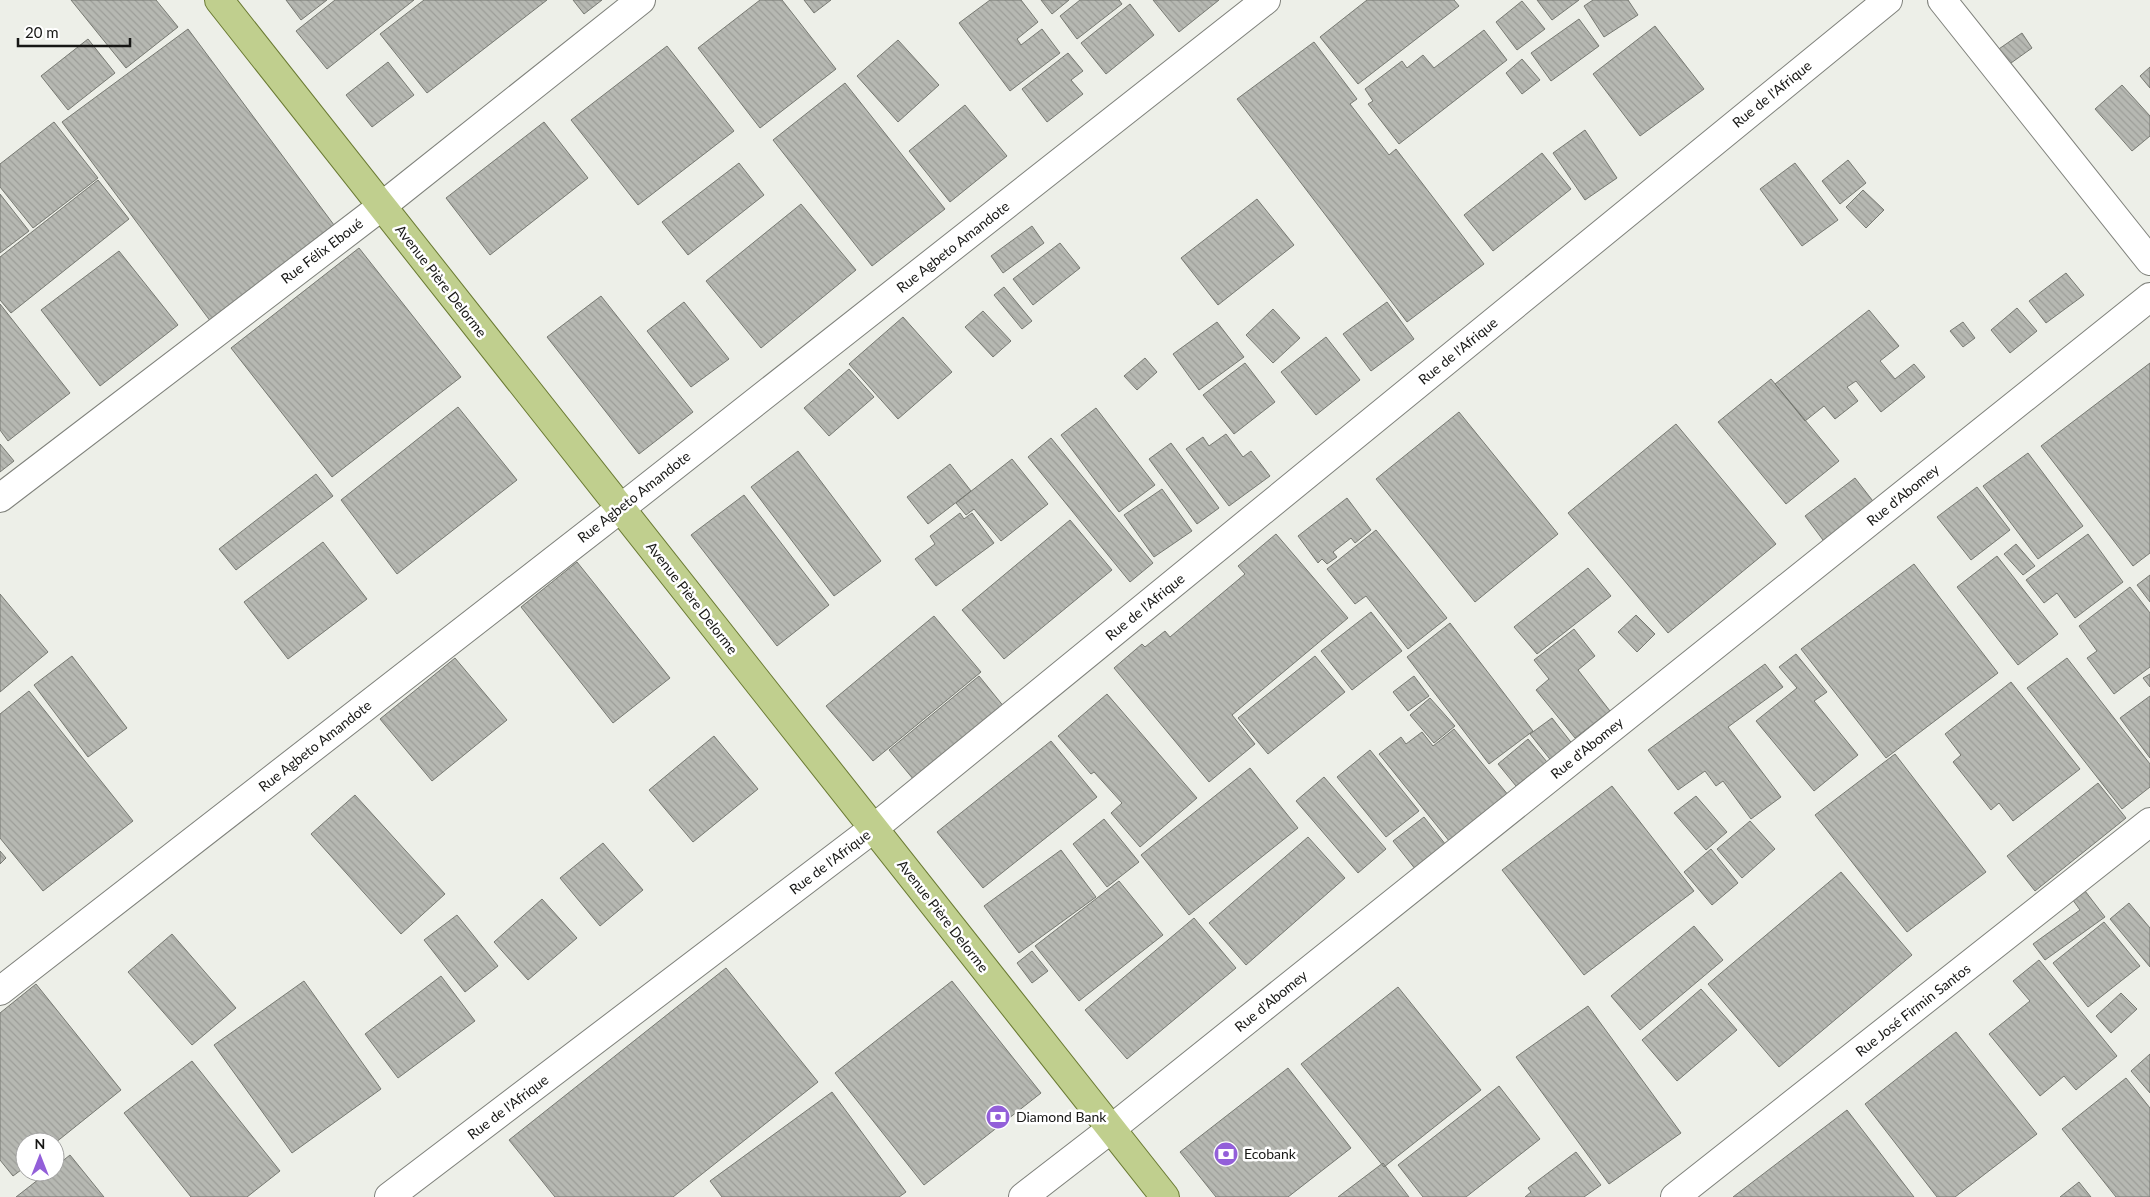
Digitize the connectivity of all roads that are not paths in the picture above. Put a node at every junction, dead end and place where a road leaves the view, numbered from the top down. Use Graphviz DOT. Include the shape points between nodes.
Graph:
graph roads {
  1 [pos="219,0"];
  2 [pos="641,0"];
  3 [pos="1266,0"];
  4 [pos="1888,0"];
  5 [pos="1942,0"];
  6 [pos="382,206"];
  7 [pos="2150,261"];
  8 [pos="2150,297"];
  9 [pos="0,498"];
  10 [pos="621,508"];
  11 [pos="2150,822"];
  12 [pos="874,828"];
  13 [pos="0,992"];
  14 [pos="1111,1128"];
  15 [pos="389,1197"];
  16 [pos="1023,1197"];
  17 [pos="1166,1197"];
  18 [pos="1675,1197"];
  1 -- 6 [label="main road, Avenue Pière Delorme"];
  2 -- 6 [label="street, Rue Félix Eboué"];
  3 -- 10 [label="street, Rue Agbeto Amandote"];
  4 -- 12 [label="street, Rue de l'Afrique"];
  5 -- 7 [label="street"];
  6 -- 9 [label="street, Rue Félix Eboué"];
  6 -- 10 [label="main road, Avenue Pière Delorme"];
  8 -- 14 [label="street, Rue d'Abomey"];
  10 -- 12 [label="main road, Avenue Pière Delorme"];
  10 -- 13 [label="street, Rue Agbeto Amandote"];
  11 -- 18 [label="street, Rue José Firmin Santos"];
  12 -- 14 [label="main road, Avenue Pière Delorme"];
  12 -- 15 [label="street, Rue de l'Afrique"];
  14 -- 16 [label="street, Rue d'Abomey"];
  14 -- 17 [label="main road, Avenue Pière Delorme"];
}
